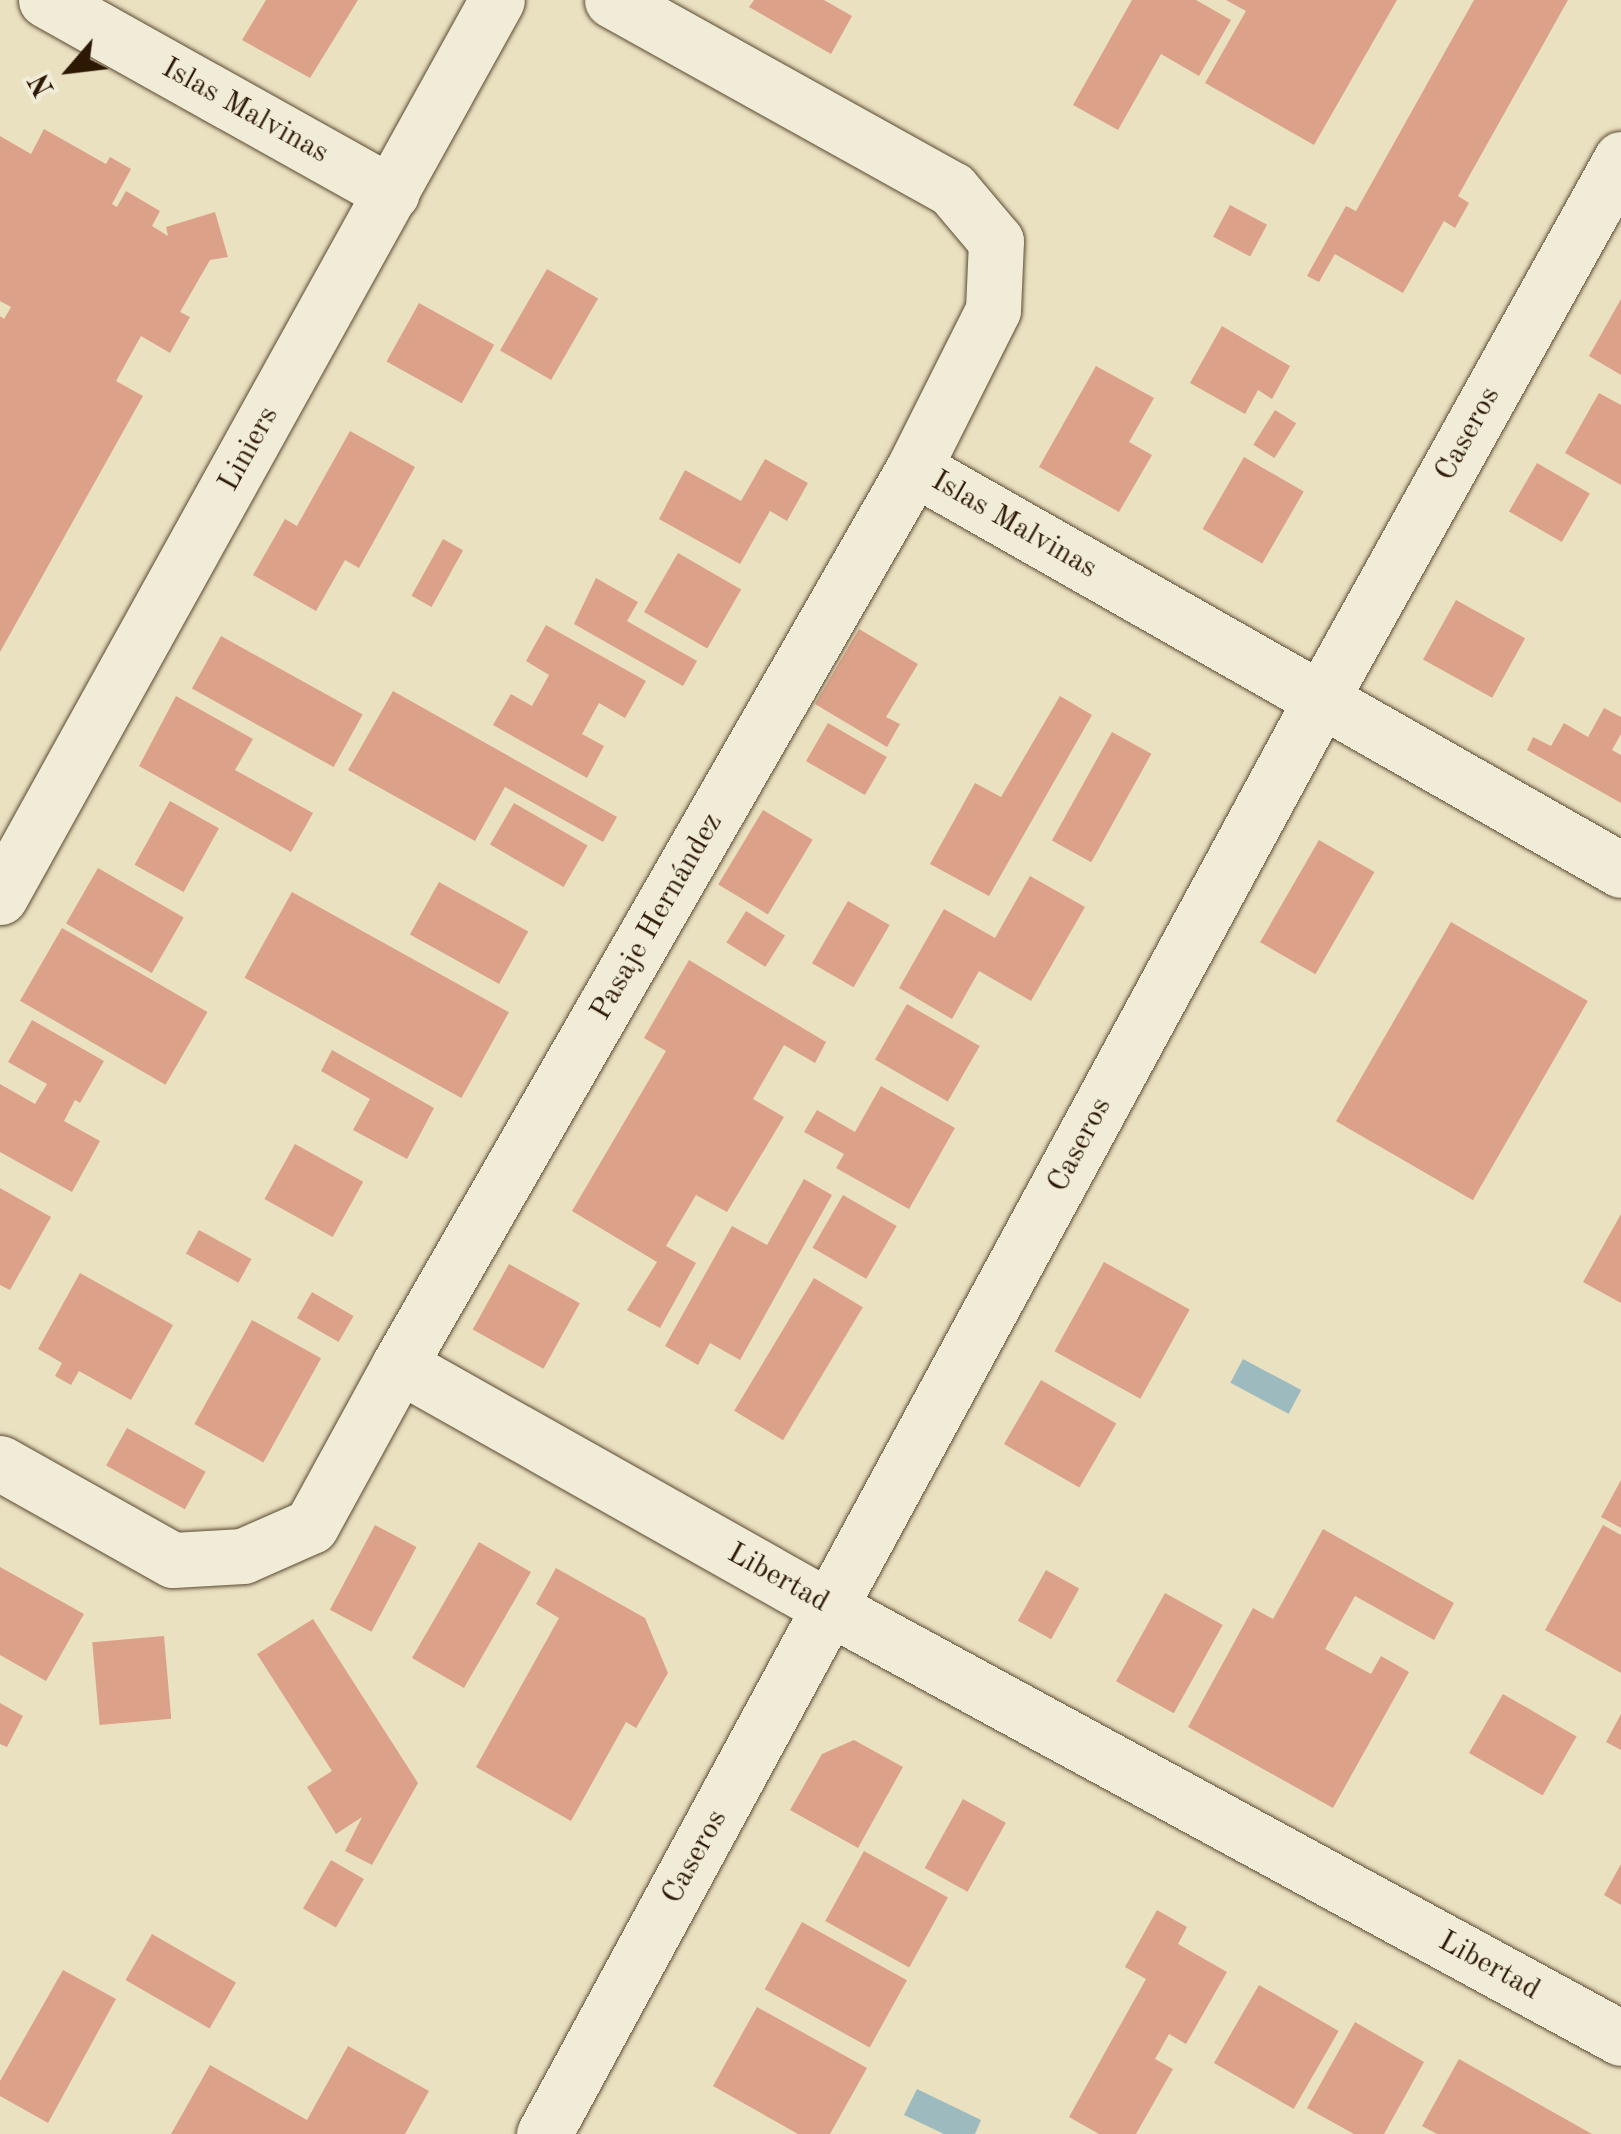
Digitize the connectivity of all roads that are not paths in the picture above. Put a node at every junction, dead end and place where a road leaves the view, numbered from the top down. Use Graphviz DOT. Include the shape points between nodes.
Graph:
graph roads {
  1 [pos="46,0"];
  2 [pos="497,0"];
  3 [pos="612,0"];
  4 [pos="1621,159"];
  5 [pos="392,193"];
  6 [pos="914,468"];
  7 [pos="1320,701"];
  8 [pos="1621,870"];
  9 [pos="0,896"];
  10 [pos="399,1365"];
  11 [pos="0,1463"];
  12 [pos="830,1608"];
  13 [pos="1621,2038"];
  14 [pos="544,2134"];
  1 -- 5 [label="street, Islas Malvinas"];
  2 -- 5 [label="street, Liniers"];
  3 -- 6 [label="street, Islas Malvinas" via="952,189 996,240 993,310"];
  4 -- 7 [label="street, Caseros"];
  5 -- 9 [label="street, Liniers"];
  6 -- 7 [label="street, Islas Malvinas"];
  6 -- 10 [label="street, Pasaje Hernández"];
  7 -- 8 [label="street, Islas Malvinas"];
  7 -- 12 [label="street, Caseros"];
  10 -- 11 [label="street" via="312,1526 243,1556 174,1560"];
  10 -- 12 [label="street, Libertad"];
  12 -- 13 [label="street, Libertad"];
  12 -- 14 [label="street, Caseros"];
}
